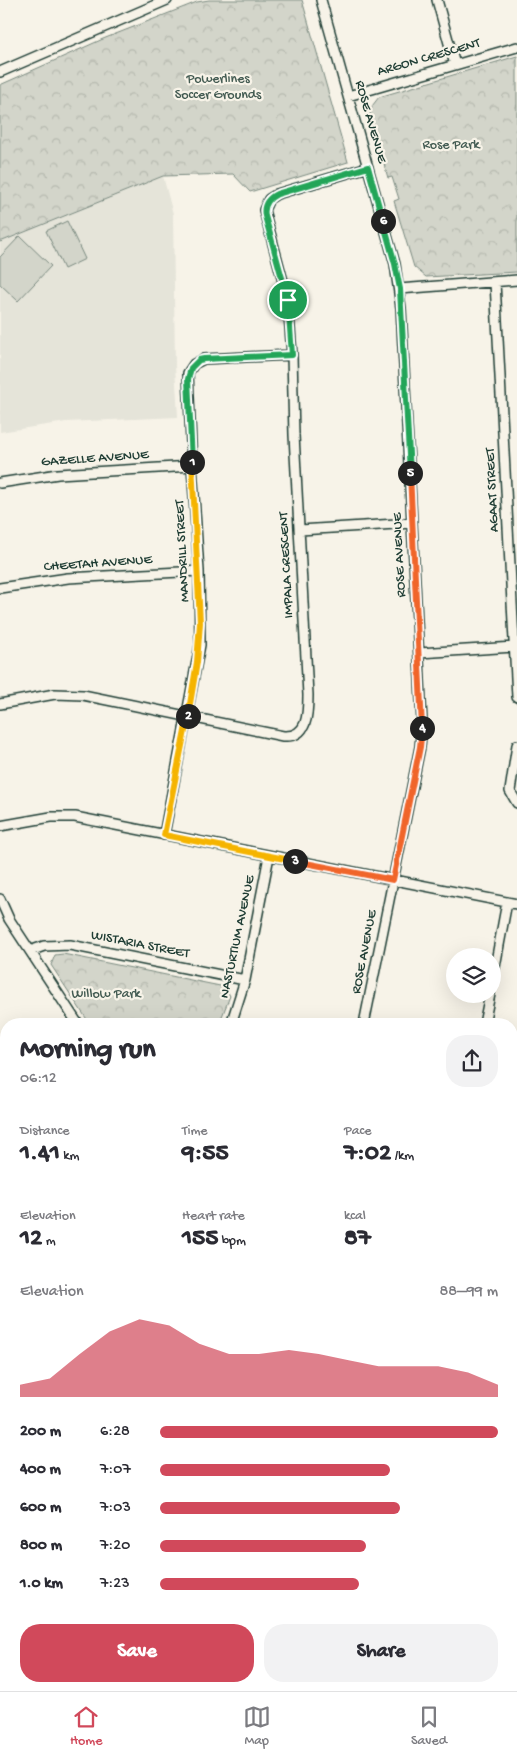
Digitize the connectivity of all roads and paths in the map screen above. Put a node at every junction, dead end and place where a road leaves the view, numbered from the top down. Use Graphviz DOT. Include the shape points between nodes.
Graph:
graph roads {
  1 [pos="167,0"];
  2 [pos="321,0"];
  3 [pos="437,0"];
  4 [pos="517,47"];
  5 [pos="455,65"];
  6 [pos="0,72"];
  7 [pos="348,96"];
  8 [pos="368,167"];
  9 [pos="517,280"];
  10 [pos="495,282"];
  11 [pos="400,289"];
  12 [pos="292,355"];
  13 [pos="192,466"];
  14 [pos="0,483"];
  15 [pos="412,523"];
  16 [pos="300,530"];
  17 [pos="198,571"];
  18 [pos="0,588"];
  19 [pos="514,647"];
  20 [pos="419,653"];
  21 [pos="517,697"];
  22 [pos="0,704"];
  23 [pos="188,716"];
  24 [pos="517,745"];
  25 [pos="517,803"];
  26 [pos="0,826"];
  27 [pos="164,835"];
  28 [pos="269,856"];
  29 [pos="393,880"];
  30 [pos="0,900"];
  31 [pos="507,902"];
  32 [pos="517,904"];
  33 [pos="498,948"];
  34 [pos="30,951"];
  35 [pos="244,980"];
  36 [pos="488,1003"];
  37 [pos="74,1018"];
  38 [pos="233,1018"];
  39 [pos="365,1018"];
  40 [pos="485,1018"];
  1 -- 6 [label="street"];
  2 -- 7 [label="street, ROSE AVENUE"];
  3 -- 5 [label="street"];
  4 -- 5 [label="street, ARGON CRESCENT"];
  5 -- 7 [label="street, ARGON CRESCENT"];
  7 -- 8 [label="street, ROSE AVENUE"];
  8 -- 11 [label="street, ROSE AVENUE"];
  8 -- 12 [label="street, IMPALA CRESCENT" via="277,194 265,206 288,300"];
  9 -- 10 [label="street"];
  10 -- 11 [label="street"];
  10 -- 19 [label="street, AGAAT STREET"];
  11 -- 15 [label="street, ROSE AVENUE"];
  12 -- 13 [label="street, MANDRILL STREET" via="213,357 194,364 188,373"];
  12 -- 16 [label="street, IMPALA CRESCENT"];
  13 -- 14 [label="street, GAZELLE AVENUE" via="58,474"];
  13 -- 17 [label="street, MANDRILL STREET"];
  15 -- 16 [label="street"];
  15 -- 20 [label="street, ROSE AVENUE"];
  16 -- 23 [label="street, IMPALA CRESCENT" via="308,695 303,727 298,734 289,736"];
  17 -- 18 [label="street, CHEETAH AVENUE" via="68,578"];
  17 -- 23 [label="street, MANDRILL STREET" via="200,645"];
  19 -- 20 [label="street"];
  19 -- 21 [label="street, AGAAT STREET"];
  20 -- 29 [label="street, ROSE AVENUE" via="421,738"];
  22 -- 23 [label="street, IMPALA CRESCENT" via="68,693"];
  23 -- 27 [label="street, MANDRILL STREET"];
  24 -- 25 [label="street" via="510,791"];
  26 -- 27 [label="street" via="68,816"];
  27 -- 28 [label="street"];
  28 -- 29 [label="street"];
  28 -- 35 [label="street, NASTURTIUM AVENUE"];
  29 -- 31 [label="street"];
  29 -- 39 [label="street, ROSE AVENUE"];
  30 -- 34 [label="street"];
  31 -- 32 [label="street"];
  31 -- 33 [label="street"];
  34 -- 35 [label="street, WISTARIA STREET" via="70,945"];
  34 -- 37 [label="street"];
  35 -- 38 [label="street, NASTURTIUM AVENUE"];
  36 -- 40 [label="street"];
}
